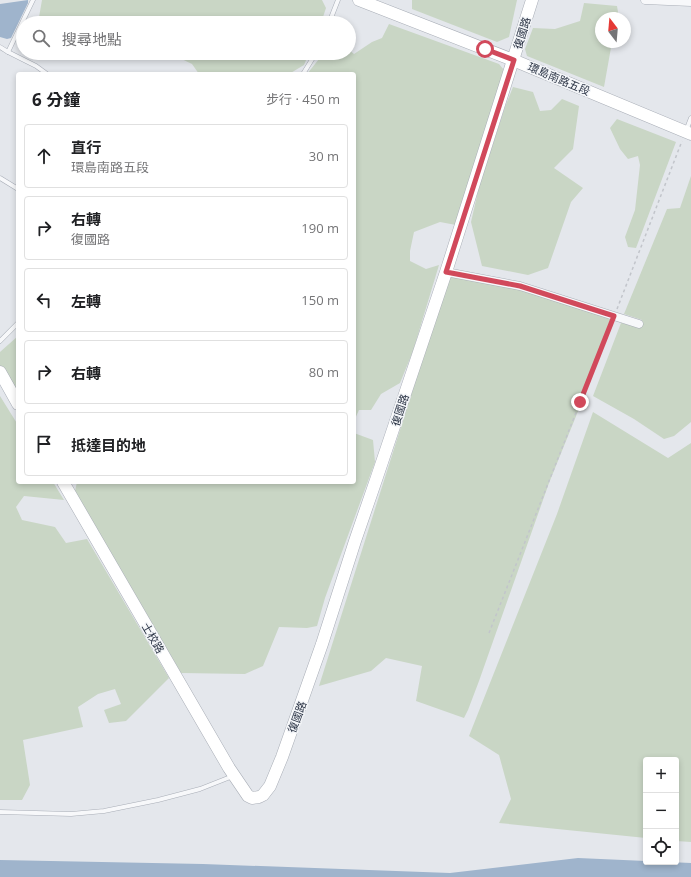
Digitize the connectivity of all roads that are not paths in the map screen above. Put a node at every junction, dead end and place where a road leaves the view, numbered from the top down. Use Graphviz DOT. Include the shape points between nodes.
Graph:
graph roads {
  1 [pos="33,0"];
  2 [pos="338,0"];
  3 [pos="359,0"];
  4 [pos="532,0"];
  5 [pos="645,0"];
  6 [pos="691,2"];
  7 [pos="25,16"];
  8 [pos="332,16"];
  9 [pos="16,35"];
  10 [pos="0,47"];
  11 [pos="8,52"];
  12 [pos="16,56"];
  13 [pos="24,60"];
  14 [pos="312,60"];
  15 [pos="514,60"];
  16 [pos="44,72"];
  17 [pos="304,72"];
  18 [pos="691,118"];
  19 [pos="688,132"];
  20 [pos="0,178"];
  21 [pos="16,187"];
  22 [pos="446,272"];
  23 [pos="639,324"];
  24 [pos="16,325"];
  25 [pos="0,341"];
  26 [pos="0,372"];
  27 [pos="16,400"];
  28 [pos="71,488"];
  29 [pos="234,776"];
  30 [pos="244,792"];
  31 [pos="0,812"];
  1 -- 7 [label="lane"];
  2 -- 8 [label="lane"];
  3 -- 15 [label="street, 環島南路五段"];
  4 -- 15 [label="street, 復國路"];
  5 -- 6 [label="street"];
  9 -- 11 [label="lane"];
  10 -- 11 [label="lane"];
  11 -- 12 [label="lane"];
  13 -- 16 [label="lane"];
  14 -- 17 [label="lane"];
  15 -- 19 [label="street, 環島南路五段"];
  15 -- 22 [label="street, 復國路"];
  18 -- 19 [label="lane"];
  20 -- 21 [label="lane"];
  22 -- 23 [label="street" via="520,286"];
  22 -- 30 [label="street, 復國路" via="282,757 264,795 252,798"];
  24 -- 25 [label="lane"];
  26 -- 27 [label="street"];
  28 -- 29 [label="street, 士校路"];
  29 -- 30 [label="street, 士校路"];
  29 -- 31 [label="lane" via="193,791 104,810 71,814"];
}
